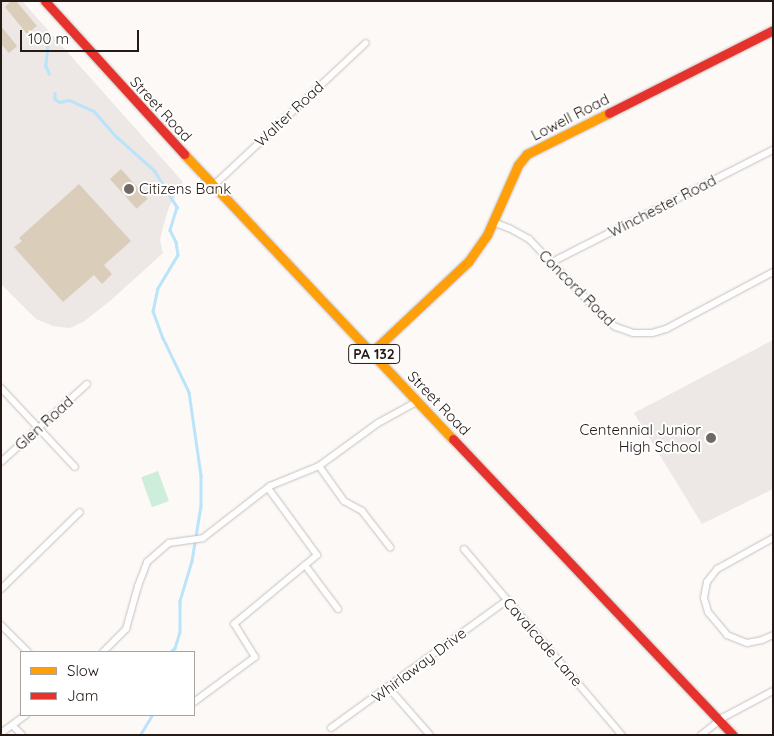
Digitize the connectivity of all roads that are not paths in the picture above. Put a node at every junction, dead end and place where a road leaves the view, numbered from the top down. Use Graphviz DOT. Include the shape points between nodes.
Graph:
graph roads {
  1 [pos="45,1"];
  2 [pos="773,30"];
  3 [pos="366,43"];
  4 [pos="773,150"];
  5 [pos="213,186"];
  6 [pos="493,222"];
  7 [pos="552,262"];
  8 [pos="773,272"];
  9 [pos="372,352"];
  10 [pos="87,384"];
  11 [pos="1,388"];
  12 [pos="418,400"];
  13 [pos="39,427"];
  14 [pos="1,462"];
  15 [pos="319,466"];
  16 [pos="75,467"];
  17 [pos="268,488"];
  18 [pos="80,512"];
  19 [pos="773,538"];
  20 [pos="390,547"];
  21 [pos="464,549"];
  22 [pos="305,565"];
  23 [pos="1,589"];
  24 [pos="507,600"];
  25 [pos="338,609"];
  26 [pos="1,625"];
  27 [pos="773,635"];
  28 [pos="27,651"];
  29 [pos="104,651"];
  30 [pos="388,687"];
  31 [pos="773,691"];
  32 [pos="195,701"];
  33 [pos="25,716"];
  34 [pos="719,720"];
  35 [pos="13,726"];
  36 [pos="331,728"];
  37 [pos="1,733"];
  38 [pos="22,735"];
  39 [pos="430,735"];
  40 [pos="622,735"];
  41 [pos="701,735"];
  42 [pos="733,735"];
  1 -- 5 [label="main road, Street Road / PA 132"];
  2 -- 6 [label="main road, Lowell Road" via="527,154 518,165"];
  3 -- 5 [label="street, Walter Road"];
  4 -- 7 [label="street, Winchester Road"];
  5 -- 9 [label="main road, Street Road / PA 132"];
  6 -- 7 [label="street, Concord Road" via="529,240"];
  6 -- 9 [label="main road, Lowell Road" via="468,262"];
  7 -- 8 [label="street, Concord Road" via="607,321 625,331 640,334 666,328"];
  9 -- 12 [label="main road, Street Road / PA 132"];
  10 -- 13 [label="street, Glen Road"];
  11 -- 13 [label="street"];
  12 -- 15 [label="street" via="378,423"];
  12 -- 34 [label="main road, Street Road / PA 132"];
  13 -- 14 [label="street, Glen Road"];
  13 -- 16 [label="street"];
  15 -- 17 [label="street"];
  15 -- 20 [label="street" via="344,501 362,511"];
  17 -- 22 [label="street" via="317,555"];
  17 -- 29 [label="street" via="203,538 169,543 147,562 126,630"];
  18 -- 23 [label="street"];
  19 -- 27 [label="street" via="716,569 707,582 704,598 708,612 728,635 747,643"];
  21 -- 24 [label="street, Cavalcade Lane"];
  22 -- 25 [label="street"];
  22 -- 32 [label="street" via="234,624 255,657"];
  24 -- 30 [label="street, Whirlaway Drive"];
  24 -- 40 [label="street, Cavalcade Lane"];
  26 -- 28 [label="street"];
  30 -- 36 [label="street, Whirlaway Drive"];
  30 -- 39 [label="street"];
  31 -- 34 [label="street"];
  33 -- 35 [label="street"];
  34 -- 41 [label="street"];
  34 -- 42 [label="main road, Street Road / PA 132"];
  35 -- 37 [label="street"];
  35 -- 38 [label="street"];
}
